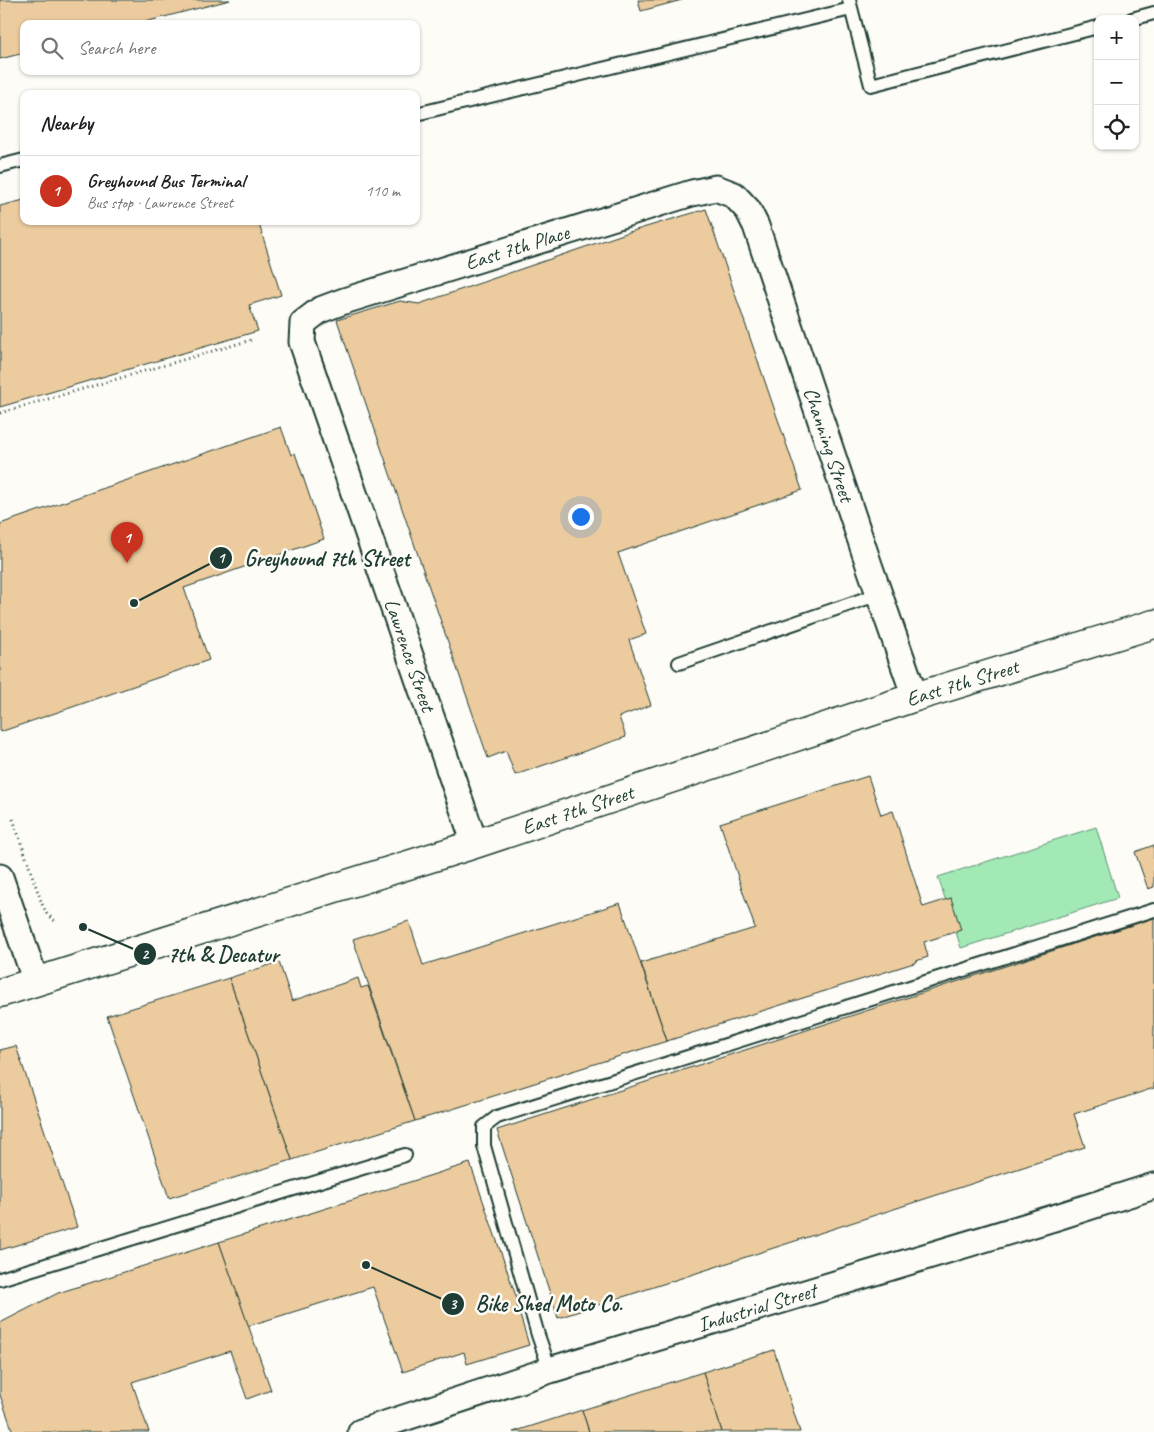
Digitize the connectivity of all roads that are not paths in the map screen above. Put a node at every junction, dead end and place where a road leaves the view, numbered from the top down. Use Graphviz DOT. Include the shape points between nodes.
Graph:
graph roads {
  1 [pos="850,4"];
  2 [pos="1154,13"];
  3 [pos="1139,17"];
  4 [pos="1094,28"];
  5 [pos="420,113"];
  6 [pos="20,161"];
  7 [pos="0,166"];
  8 [pos="734,195"];
  9 [pos="303,323"];
  10 [pos="879,594"];
  11 [pos="1154,624"];
  12 [pos="679,663"];
  13 [pos="915,698"];
  14 [pos="475,844"];
  15 [pos="0,877"];
  16 [pos="1154,910"];
  17 [pos="36,982"];
  18 [pos="0,993"];
  19 [pos="405,1155"];
  20 [pos="1154,1186"];
  21 [pos="0,1279"];
  22 [pos="550,1370"];
  23 [pos="361,1432"];
  1 -- 4 [label="lane" via="871,85"];
  1 -- 5 [label="lane"];
  2 -- 3 [label="lane"];
  6 -- 7 [label="lane"];
  8 -- 9 [label="street, East 7th Place" via="716,188 692,193 344,301 320,310"];
  8 -- 10 [label="street, Channing Street" via="748,210 756,226"];
  9 -- 14 [label="street, Lawrence Street" via="302,342 309,364"];
  10 -- 12 [label="lane"];
  10 -- 13 [label="street, Channing Street"];
  11 -- 13 [label="main road, East 7th Street"];
  13 -- 14 [label="main road, East 7th Street"];
  14 -- 17 [label="main road, East 7th Street"];
  15 -- 17 [label="street"];
  16 -- 22 [label="lane" via="497,1117 484,1127 484,1146"];
  17 -- 18 [label="main road, East 7th Street"];
  19 -- 21 [label="lane"];
  20 -- 22 [label="street, Industrial Street"];
  22 -- 23 [label="street, Industrial Street"];
}
